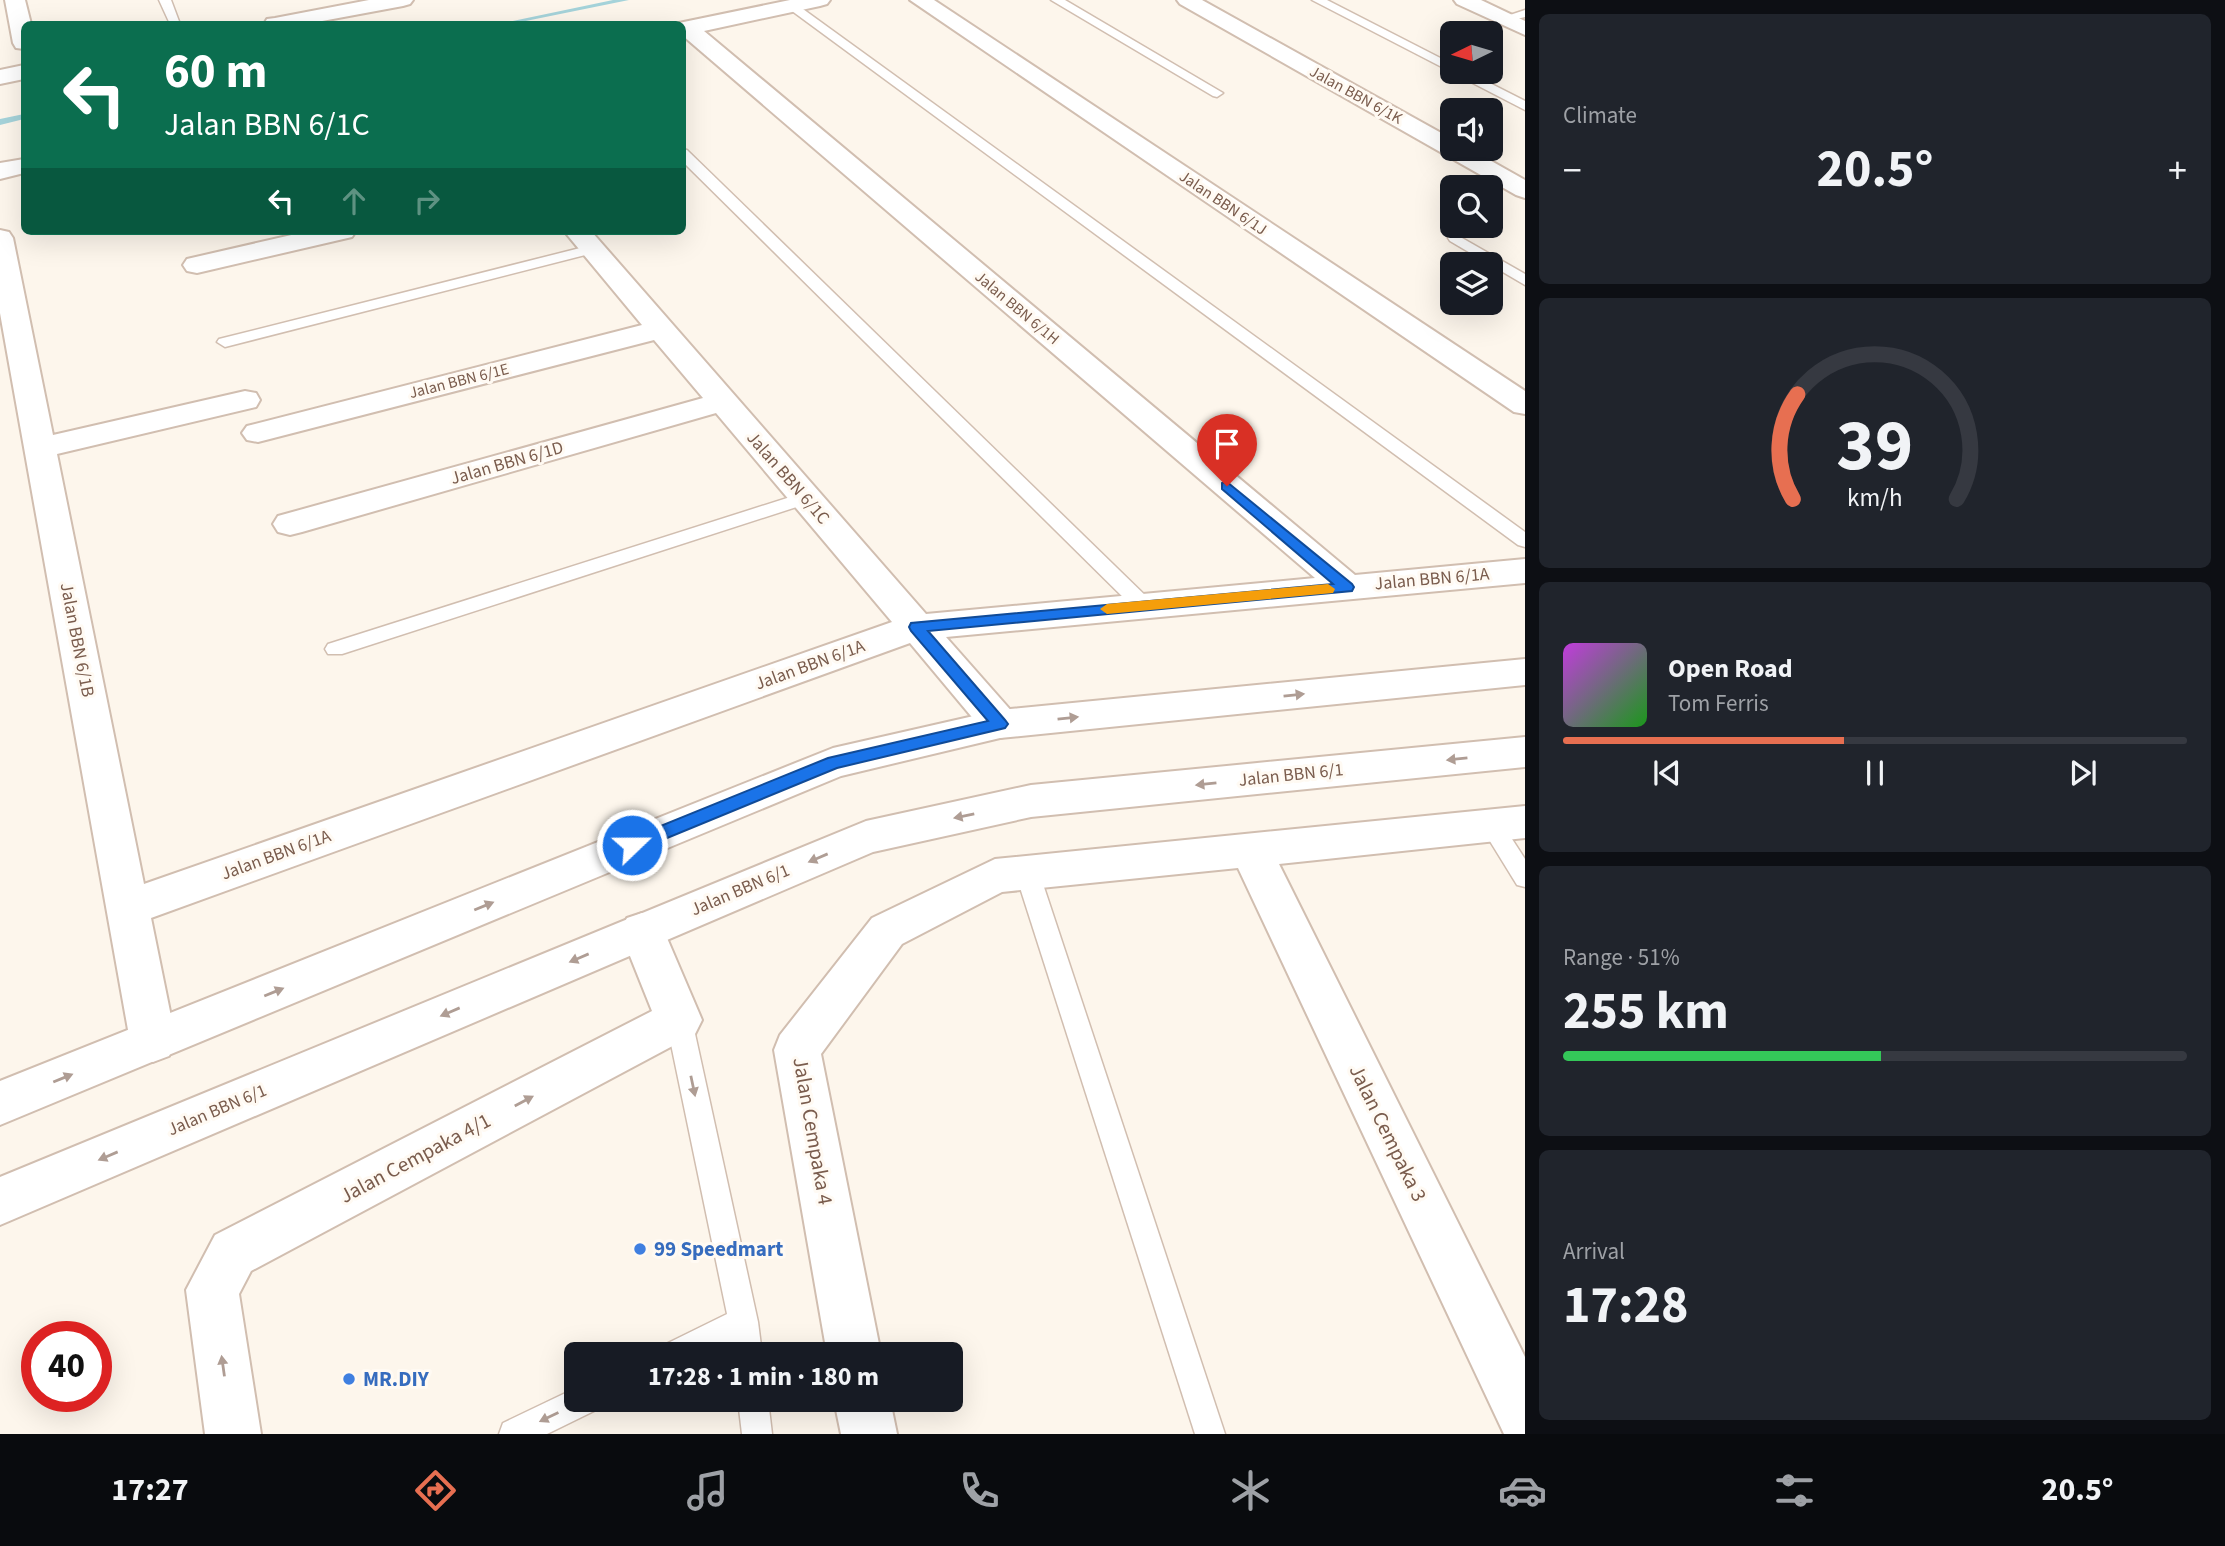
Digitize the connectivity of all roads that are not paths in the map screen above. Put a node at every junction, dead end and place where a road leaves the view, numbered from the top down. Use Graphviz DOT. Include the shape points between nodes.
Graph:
graph roads {
  1 [pos="15,0"];
  2 [pos="165,0"];
  3 [pos="403,0"];
  4 [pos="820,0"];
  5 [pos="920,0"];
  6 [pos="1057,0"];
  7 [pos="1187,0"];
  8 [pos="1318,0"];
  9 [pos="1464,0"];
  10 [pos="792,6"];
  11 [pos="301,9"];
  12 [pos="1515,16"];
  13 [pos="173,21"];
  14 [pos="280,21"];
  15 [pos="21,29"];
  16 [pos="686,29"];
  17 [pos="1525,29"];
  18 [pos="686,30"];
  19 [pos="1440,63"];
  20 [pos="21,73"];
  21 [pos="0,77"];
  22 [pos="1482,84"];
  23 [pos="1217,93"];
  24 [pos="1525,106"];
  25 [pos="686,157"];
  26 [pos="21,166"];
  27 [pos="0,170"];
  28 [pos="1525,190"];
  29 [pos="327,235"];
  30 [pos="0,238"];
  31 [pos="1455,238"];
  32 [pos="585,240"];
  33 [pos="197,265"];
  34 [pos="1525,280"];
  35 [pos="661,329"];
  36 [pos="225,342"];
  37 [pos="246,400"];
  38 [pos="723,402"];
  39 [pos="1525,405"];
  40 [pos="258,433"];
  41 [pos="41,449"];
  42 [pos="806,498"];
  43 [pos="290,523"];
  44 [pos="1525,541"];
  45 [pos="1525,571"];
  46 [pos="1347,587"];
  47 [pos="1144,606"];
  48 [pos="916,627"];
  49 [pos="335,649"];
  50 [pos="1525,673"];
  51 [pos="1000,724"];
  52 [pos="1525,752"];
  53 [pos="1508,824"];
  54 [pos="1251,850"];
  55 [pos="1011,874"];
  56 [pos="1525,878"];
  57 [pos="128,908"];
  58 [pos="642,931"];
  59 [pos="679,1020"];
  60 [pos="153,1041"];
  61 [pos="0,1104"];
  62 [pos="0,1201"];
  63 [pos="743,1322"];
  64 [pos="701,1342"];
  65 [pos="746,1342"];
  66 [pos="852,1342"];
  67 [pos="564,1409"];
  68 [pos="754,1412"];
  69 [pos="864,1412"];
  70 [pos="1525,1416"];
  71 [pos="233,1434"];
  72 [pos="514,1434"];
  73 [pos="757,1434"];
  74 [pos="869,1434"];
  75 [pos="1210,1434"];
  1 -- 15 [label="street"];
  2 -- 13 [label="lane"];
  3 -- 11 [label="street"];
  4 -- 10 [label="street"];
  5 -- 39 [label="street, Jalan BBN 6/1J"];
  6 -- 23 [label="lane"];
  7 -- 28 [label="street, Jalan BBN 6/1K"];
  8 -- 19 [label="lane"];
  9 -- 12 [label="street"];
  10 -- 16 [label="street"];
  10 -- 44 [label="lane"];
  11 -- 14 [label="street"];
  12 -- 17 [label="street"];
  18 -- 46 [label="street, Jalan BBN 6/1H"];
  20 -- 21 [label="street"];
  22 -- 24 [label="lane"];
  25 -- 47 [label="lane"];
  26 -- 27 [label="street"];
  29 -- 33 [label="street"];
  30 -- 41 [label="street, Jalan BBN 6/1B"];
  31 -- 34 [label="lane"];
  32 -- 35 [label="street, Jalan BBN 6/1C"];
  32 -- 36 [label="lane"];
  35 -- 38 [label="street, Jalan BBN 6/1C"];
  35 -- 40 [label="street, Jalan BBN 6/1E"];
  37 -- 41 [label="street"];
  38 -- 42 [label="street, Jalan BBN 6/1C"];
  38 -- 43 [label="street, Jalan BBN 6/1D"];
  41 -- 57 [label="street, Jalan BBN 6/1B"];
  42 -- 48 [label="street, Jalan BBN 6/1C"];
  42 -- 49 [label="lane"];
  45 -- 46 [label="street, Jalan BBN 6/1A"];
  46 -- 47 [label="street, Jalan BBN 6/1A"];
  47 -- 48 [label="street, Jalan BBN 6/1A"];
  48 -- 51 [label="street, Jalan BBN 6/1C"];
  48 -- 57 [label="street, Jalan BBN 6/1A"];
  51 -- 50 [label="street, one-way"];
  60 -- 51 [label="street, one-way" via="833,762"];
  52 -- 58 [label="street, Jalan BBN 6/1, one-way" via="1031,801 866,837"];
  53 -- 54 [label="street"];
  53 -- 56 [label="lane"];
  54 -- 55 [label="street"];
  54 -- 70 [label="street, Jalan Cempaka 3"];
  55 -- 66 [label="street, Jalan Cempaka 4" via="887,931 797,1050"];
  55 -- 75 [label="lane"];
  57 -- 60 [label="street, Jalan BBN 6/1B"];
  58 -- 59 [label="street"];
  58 -- 62 [label="street, Jalan BBN 6/1, one-way"];
  59 -- 63 [label="lane, one-way"];
  71 -- 59 [label="street, Jalan Cempaka 4/1, one-way" via="212,1290 233,1253"];
  61 -- 60 [label="street, one-way"];
  63 -- 64 [label="lane"];
  63 -- 65 [label="lane"];
  67 -- 72 [label="lane, one-way"];
  68 -- 73 [label="lane"];
  69 -- 74 [label="street"];
}
